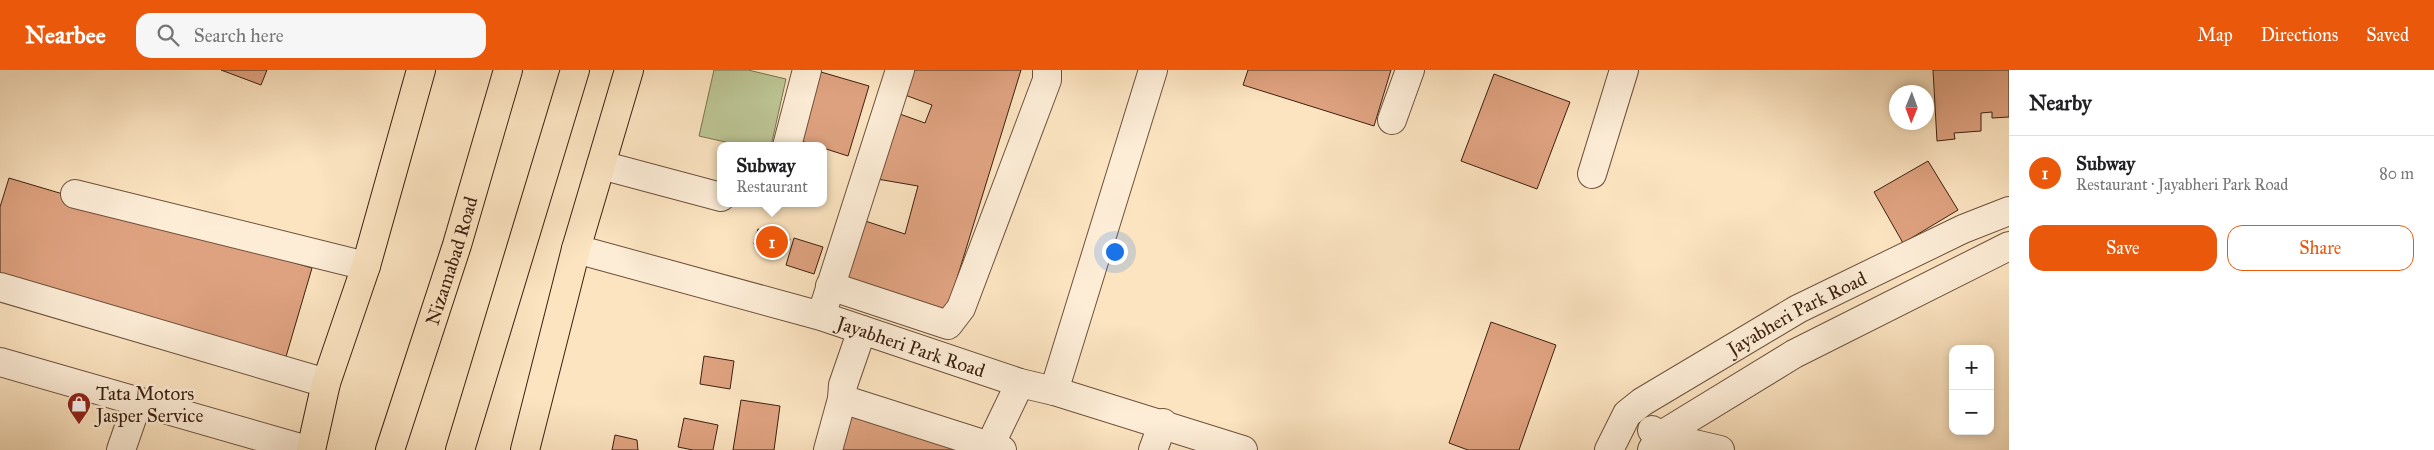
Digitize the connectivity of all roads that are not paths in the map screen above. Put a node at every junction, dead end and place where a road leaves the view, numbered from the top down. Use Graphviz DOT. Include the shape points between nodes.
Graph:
graph roads {
  1 [pos="421,70"];
  2 [pos="508,70"];
  3 [pos="575,70"];
  4 [pos="628,70"];
  5 [pos="807,70"];
  6 [pos="900,70"];
  7 [pos="1047,70"];
  8 [pos="1153,70"];
  9 [pos="1410,70"];
  10 [pos="1624,70"];
  11 [pos="1392,120"];
  12 [pos="787,142"];
  13 [pos="601,165"];
  14 [pos="1592,174"];
  15 [pos="75,194"];
  16 [pos="717,196"];
  17 [pos="2009,211"];
  18 [pos="2009,246"];
  19 [pos="576,249"];
  20 [pos="366,266"];
  21 [pos="830,286"];
  22 [pos="0,287"];
  23 [pos="821,316"];
  24 [pos="862,330"];
  25 [pos="0,362"];
  26 [pos="326,383"];
  27 [pos="1020,383"];
  28 [pos="1054,390"];
  29 [pos="842,399"];
  30 [pos="138,401"];
  31 [pos="1628,414"];
  32 [pos="1162,423"];
  33 [pos="1656,443"];
  34 [pos="996,449"];
  35 [pos="121,450"];
  36 [pos="307,450"];
  37 [pos="311,450"];
  38 [pos="390,450"];
  39 [pos="460,450"];
  40 [pos="525,450"];
  41 [pos="828,450"];
  42 [pos="1153,450"];
  43 [pos="1243,450"];
  44 [pos="1609,450"];
  45 [pos="1720,450"];
  1 -- 20 [label="main road"];
  2 -- 38 [label="main road, Nizamabad Road" via="457,245"];
  3 -- 39 [label="main road"];
  4 -- 13 [label="main road"];
  5 -- 12 [label="street"];
  6 -- 21 [label="street"];
  7 -- 21 [label="street" via="1047,80 961,308 948,325"];
  8 -- 28 [label="street"];
  9 -- 11 [label="street"];
  10 -- 14 [label="street"];
  13 -- 16 [label="street"];
  13 -- 19 [label="main road"];
  15 -- 20 [label="street"];
  17 -- 31 [label="street, Jayabheri Park Road" via="1963,229 1798,309 1642,402"];
  18 -- 33 [label="street, Jayabheri Park Road" via="1794,354"];
  19 -- 23 [label="street, Jayabheri Park Road"];
  19 -- 40 [label="main road"];
  20 -- 26 [label="main road"];
  21 -- 23 [label="street"];
  22 -- 26 [label="street"];
  23 -- 24 [label="street, Jayabheri Park Road"];
  24 -- 27 [label="street, Jayabheri Park Road"];
  24 -- 29 [label="street" via="843,385"];
  25 -- 30 [label="street"];
  26 -- 37 [label="main road"];
  27 -- 28 [label="street, Jayabheri Park Road"];
  27 -- 34 [label="street" via="996,433"];
  28 -- 32 [label="street, Jayabheri Park Road"];
  29 -- 34 [label="street"];
  29 -- 41 [label="street"];
  30 -- 35 [label="street"];
  30 -- 36 [label="street"];
  31 -- 33 [label="street"];
  31 -- 44 [label="street, Jayabheri Park Road"];
  32 -- 42 [label="street"];
  32 -- 43 [label="street, Jayabheri Park Road"];
  33 -- 45 [label="street"];
}
